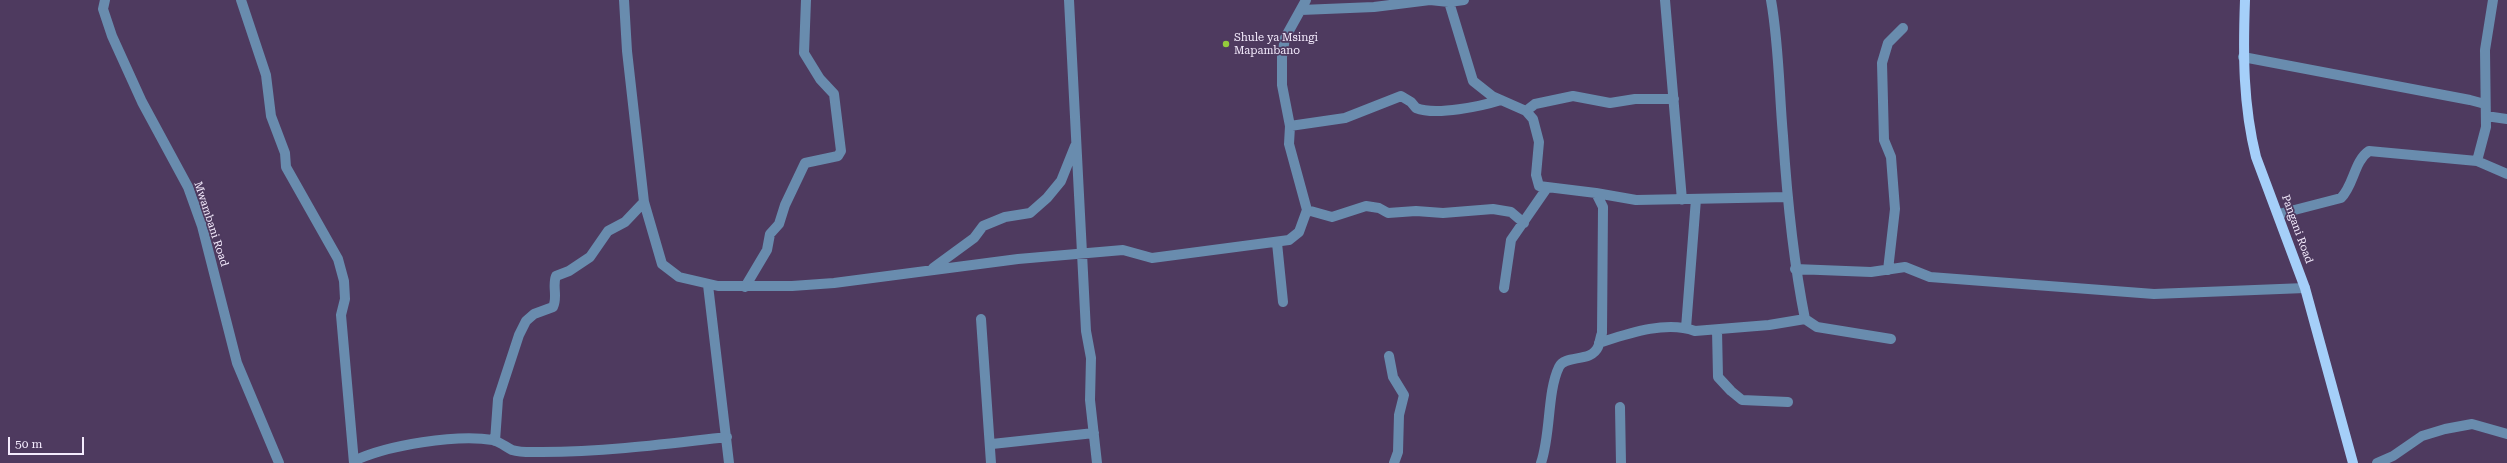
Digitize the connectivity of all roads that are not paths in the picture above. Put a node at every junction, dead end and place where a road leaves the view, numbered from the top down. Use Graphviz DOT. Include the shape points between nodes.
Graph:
graph roads {
  1 [pos="105,0"];
  2 [pos="241,0"];
  3 [pos="624,0"];
  4 [pos="806,0"];
  5 [pos="1069,0"];
  6 [pos="1306,0"];
  7 [pos="1430,0"];
  8 [pos="1464,0"];
  9 [pos="1665,0"];
  10 [pos="1771,0"];
  11 [pos="2245,0"];
  12 [pos="2492,0"];
  13 [pos="1449,2"];
  14 [pos="1301,10"];
  15 [pos="1903,28"];
  16 [pos="2243,57"];
  17 [pos="1674,99"];
  18 [pos="1502,100"];
  19 [pos="2485,104"];
  20 [pos="1526,111"];
  21 [pos="2486,116"];
  22 [pos="2507,119"];
  23 [pos="1290,126"];
  24 [pos="1076,143"];
  25 [pos="2477,161"];
  26 [pos="2507,174"];
  27 [pos="1547,188"];
  28 [pos="1596,193"];
  29 [pos="1788,197"];
  30 [pos="1696,199"];
  31 [pos="1682,200"];
  32 [pos="644,202"];
  33 [pos="1307,210"];
  34 [pos="2279,214"];
  35 [pos="1524,223"];
  36 [pos="1277,243"];
  37 [pos="1083,253"];
  38 [pos="1795,269"];
  39 [pos="930,270"];
  40 [pos="1888,270"];
  41 [pos="708,285"];
  42 [pos="745,287"];
  43 [pos="1504,288"];
  44 [pos="2306,288"];
  45 [pos="1283,302"];
  46 [pos="981,319"];
  47 [pos="1805,319"];
  48 [pos="1686,328"];
  49 [pos="1716,330"];
  50 [pos="1891,339"];
  51 [pos="1598,343"];
  52 [pos="1389,356"];
  53 [pos="1788,402"];
  54 [pos="1620,407"];
  55 [pos="1094,433"];
  56 [pos="2507,434"];
  57 [pos="727,437"];
  58 [pos="495,441"];
  59 [pos="992,444"];
  60 [pos="354,462"];
  61 [pos="279,463"];
  62 [pos="729,463"];
  63 [pos="991,463"];
  64 [pos="1097,463"];
  65 [pos="1394,463"];
  66 [pos="1541,463"];
  67 [pos="1621,463"];
  68 [pos="2353,463"];
  69 [pos="2377,463"];
  1 -- 61 [label="street, Mwambani Road" via="103,9 112,36 142,102 188,187 202,226 237,363"];
  2 -- 60 [label="street" via="266,75 271,116 285,153 286,166 338,259 344,281 345,299 341,315"];
  3 -- 32 [label="street" via="627,51"];
  4 -- 42 [label="street" via="804,53 820,79 834,94 841,151 838,156 805,163 779,224 770,234 767,250"];
  5 -- 24 [label="street"];
  6 -- 14 [label="street"];
  7 -- 13 [label="street"];
  7 -- 14 [label="street" via="1374,8"];
  8 -- 13 [label="street"];
  9 -- 17 [label="street"];
  10 -- 29 [label="street" via="1778,40"];
  11 -- 16 [label="main road, Pangani Road"];
  12 -- 19 [label="street" via="2485,50"];
  13 -- 18 [label="street" via="1473,81 1485,92"];
  14 -- 23 [label="street" via="1286,38 1282,57 1282,85"];
  15 -- 40 [label="street" via="1888,43 1882,63 1884,140 1891,157 1896,209"];
  16 -- 19 [label="street"];
  16 -- 34 [label="main road, Pangani Road" via="2251,136 2256,157"];
  17 -- 20 [label="street" via="1635,99 1610,103 1573,96 1535,104"];
  17 -- 31 [label="street"];
  18 -- 20 [label="street"];
  18 -- 23 [label="street" via="1483,106 1430,111 1416,108 1401,96 1345,118"];
  19 -- 21 [label="street"];
  20 -- 27 [label="street" via="1533,119 1538,142 1536,175 1539,186"];
  21 -- 22 [label="street"];
  21 -- 25 [label="street" via="2484,140"];
  23 -- 33 [label="street" via="1290,144"];
  24 -- 37 [label="street"];
  24 -- 39 [label="street" via="1061,181 1030,213 1006,217 983,226 974,238"];
  25 -- 26 [label="street"];
  25 -- 34 [label="street" via="2369,151 2362,156 2348,191 2341,198"];
  27 -- 28 [label="street"];
  27 -- 35 [label="street"];
  28 -- 31 [label="street" via="1636,200"];
  28 -- 51 [label="street" via="1603,207 1602,333"];
  29 -- 30 [label="street"];
  29 -- 38 [label="street"];
  30 -- 31 [label="street"];
  30 -- 48 [label="street"];
  32 -- 41 [label="street" via="662,264 679,277"];
  32 -- 58 [label="street" via="625,222 608,231 590,257 556,276 554,305 534,314 526,322 519,335 498,399"];
  33 -- 35 [label="street" via="1332,217 1366,206 1379,208 1388,213 1443,213 1493,209 1511,212"];
  33 -- 36 [label="street" via="1299,232 1289,240"];
  34 -- 44 [label="main road, Pangani Road"];
  35 -- 43 [label="street" via="1511,240"];
  36 -- 37 [label="street" via="1152,258 1123,250"];
  36 -- 45 [label="street"];
  37 -- 39 [label="street"];
  37 -- 55 [label="street"];
  38 -- 40 [label="street" via="1871,272"];
  38 -- 47 [label="street"];
  39 -- 42 [label="street" via="834,283"];
  40 -- 44 [label="street" via="1905,267 1930,277 2154,294"];
  41 -- 42 [label="street"];
  41 -- 57 [label="street"];
  44 -- 68 [label="main road, Pangani Road"];
  46 -- 59 [label="street"];
  47 -- 49 [label="street"];
  47 -- 50 [label="street" via="1818,327"];
  48 -- 49 [label="street" via="1695,332"];
  48 -- 51 [label="street" via="1662,328 1619,336"];
  49 -- 53 [label="street" via="1718,377 1731,391 1742,400"];
  51 -- 66 [label="street" via="1598,348 1592,354 1565,361 1560,365"];
  52 -- 65 [label="street" via="1393,377 1404,396 1399,415 1398,452"];
  54 -- 67 [label="street"];
  55 -- 59 [label="street"];
  55 -- 64 [label="street"];
  56 -- 69 [label="street" via="2472,424 2446,429 2422,436 2393,456"];
  57 -- 58 [label="street" via="643,447 543,452 514,450"];
  57 -- 62 [label="street"];
  58 -- 60 [label="street" via="458,438 394,447 371,452"];
  59 -- 63 [label="street"];
}
